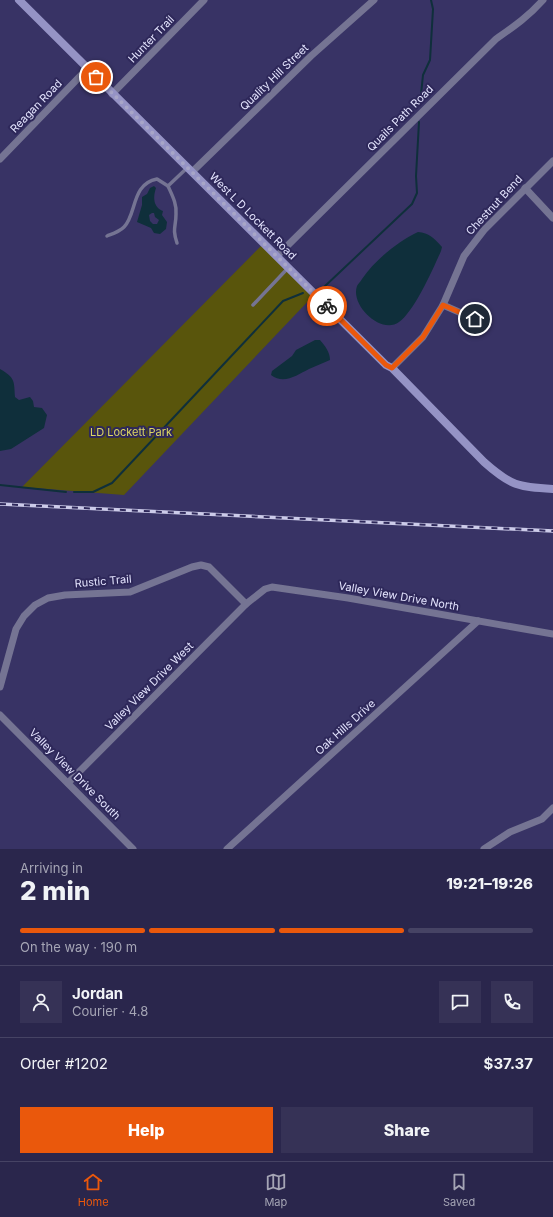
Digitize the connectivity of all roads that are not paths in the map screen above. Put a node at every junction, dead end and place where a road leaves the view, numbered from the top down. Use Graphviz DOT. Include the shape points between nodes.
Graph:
graph roads {
  1 [pos="19,0"];
  2 [pos="204,0"];
  3 [pos="374,0"];
  4 [pos="543,0"];
  5 [pos="88,68"];
  6 [pos="112,94"];
  7 [pos="0,160"];
  8 [pos="553,161"];
  9 [pos="190,170"];
  10 [pos="168,186"];
  11 [pos="525,188"];
  12 [pos="553,218"];
  13 [pos="106,236"];
  14 [pos="176,243"];
  15 [pos="277,256"];
  16 [pos="289,267"];
  17 [pos="253,305"];
  18 [pos="443,305"];
  19 [pos="475,319"];
  20 [pos="392,368"];
  21 [pos="553,489"];
  22 [pos="246,604"];
  23 [pos="478,621"];
  24 [pos="553,634"];
  25 [pos="0,687"];
  26 [pos="0,715"];
  27 [pos="68,784"];
  28 [pos="553,808"];
  29 [pos="133,849"];
  30 [pos="227,849"];
  31 [pos="484,849"];
  1 -- 5 [label="main road, West L D Lockett Road"];
  2 -- 6 [label="street, Hunter Trail"];
  3 -- 9 [label="street, Quality Hill Street"];
  4 -- 15 [label="street, Quails Path Road" via="518,24 496,39"];
  5 -- 6 [label="main road, West L D Lockett Road"];
  5 -- 7 [label="street, Reagan Road"];
  6 -- 9 [label="main road, West L D Lockett Road"];
  8 -- 11 [label="street, Chestnut Bend"];
  9 -- 10 [label="lane"];
  9 -- 15 [label="main road, West L D Lockett Road"];
  10 -- 13 [label="lane" via="156,179 147,183 134,200 125,226"];
  10 -- 14 [label="lane" via="175,206"];
  11 -- 12 [label="street"];
  11 -- 18 [label="street, Chestnut Bend" via="484,230 464,256"];
  15 -- 16 [label="main road, West L D Lockett Road"];
  16 -- 17 [label="lane"];
  16 -- 20 [label="main road, West L D Lockett Road" via="386,365"];
  18 -- 19 [label="street"];
  18 -- 20 [label="street, Chestnut Bend" via="423,337"];
  20 -- 21 [label="main road, West L D Lockett Road" via="499,475 509,482 525,487"];
  22 -- 23 [label="street, Valley View Drive North" via="265,589 272,587"];
  22 -- 25 [label="street, Rustic Trail" via="209,567 201,565 130,592 48,598 35,605 16,629"];
  22 -- 27 [label="street, Valley View Drive West"];
  23 -- 24 [label="street, Valley View Drive North"];
  23 -- 30 [label="street, Oak Hills Drive"];
  26 -- 27 [label="street, Valley View Drive South"];
  27 -- 29 [label="street, Valley View Drive South"];
  28 -- 31 [label="street" via="542,819 510,832"];
}
